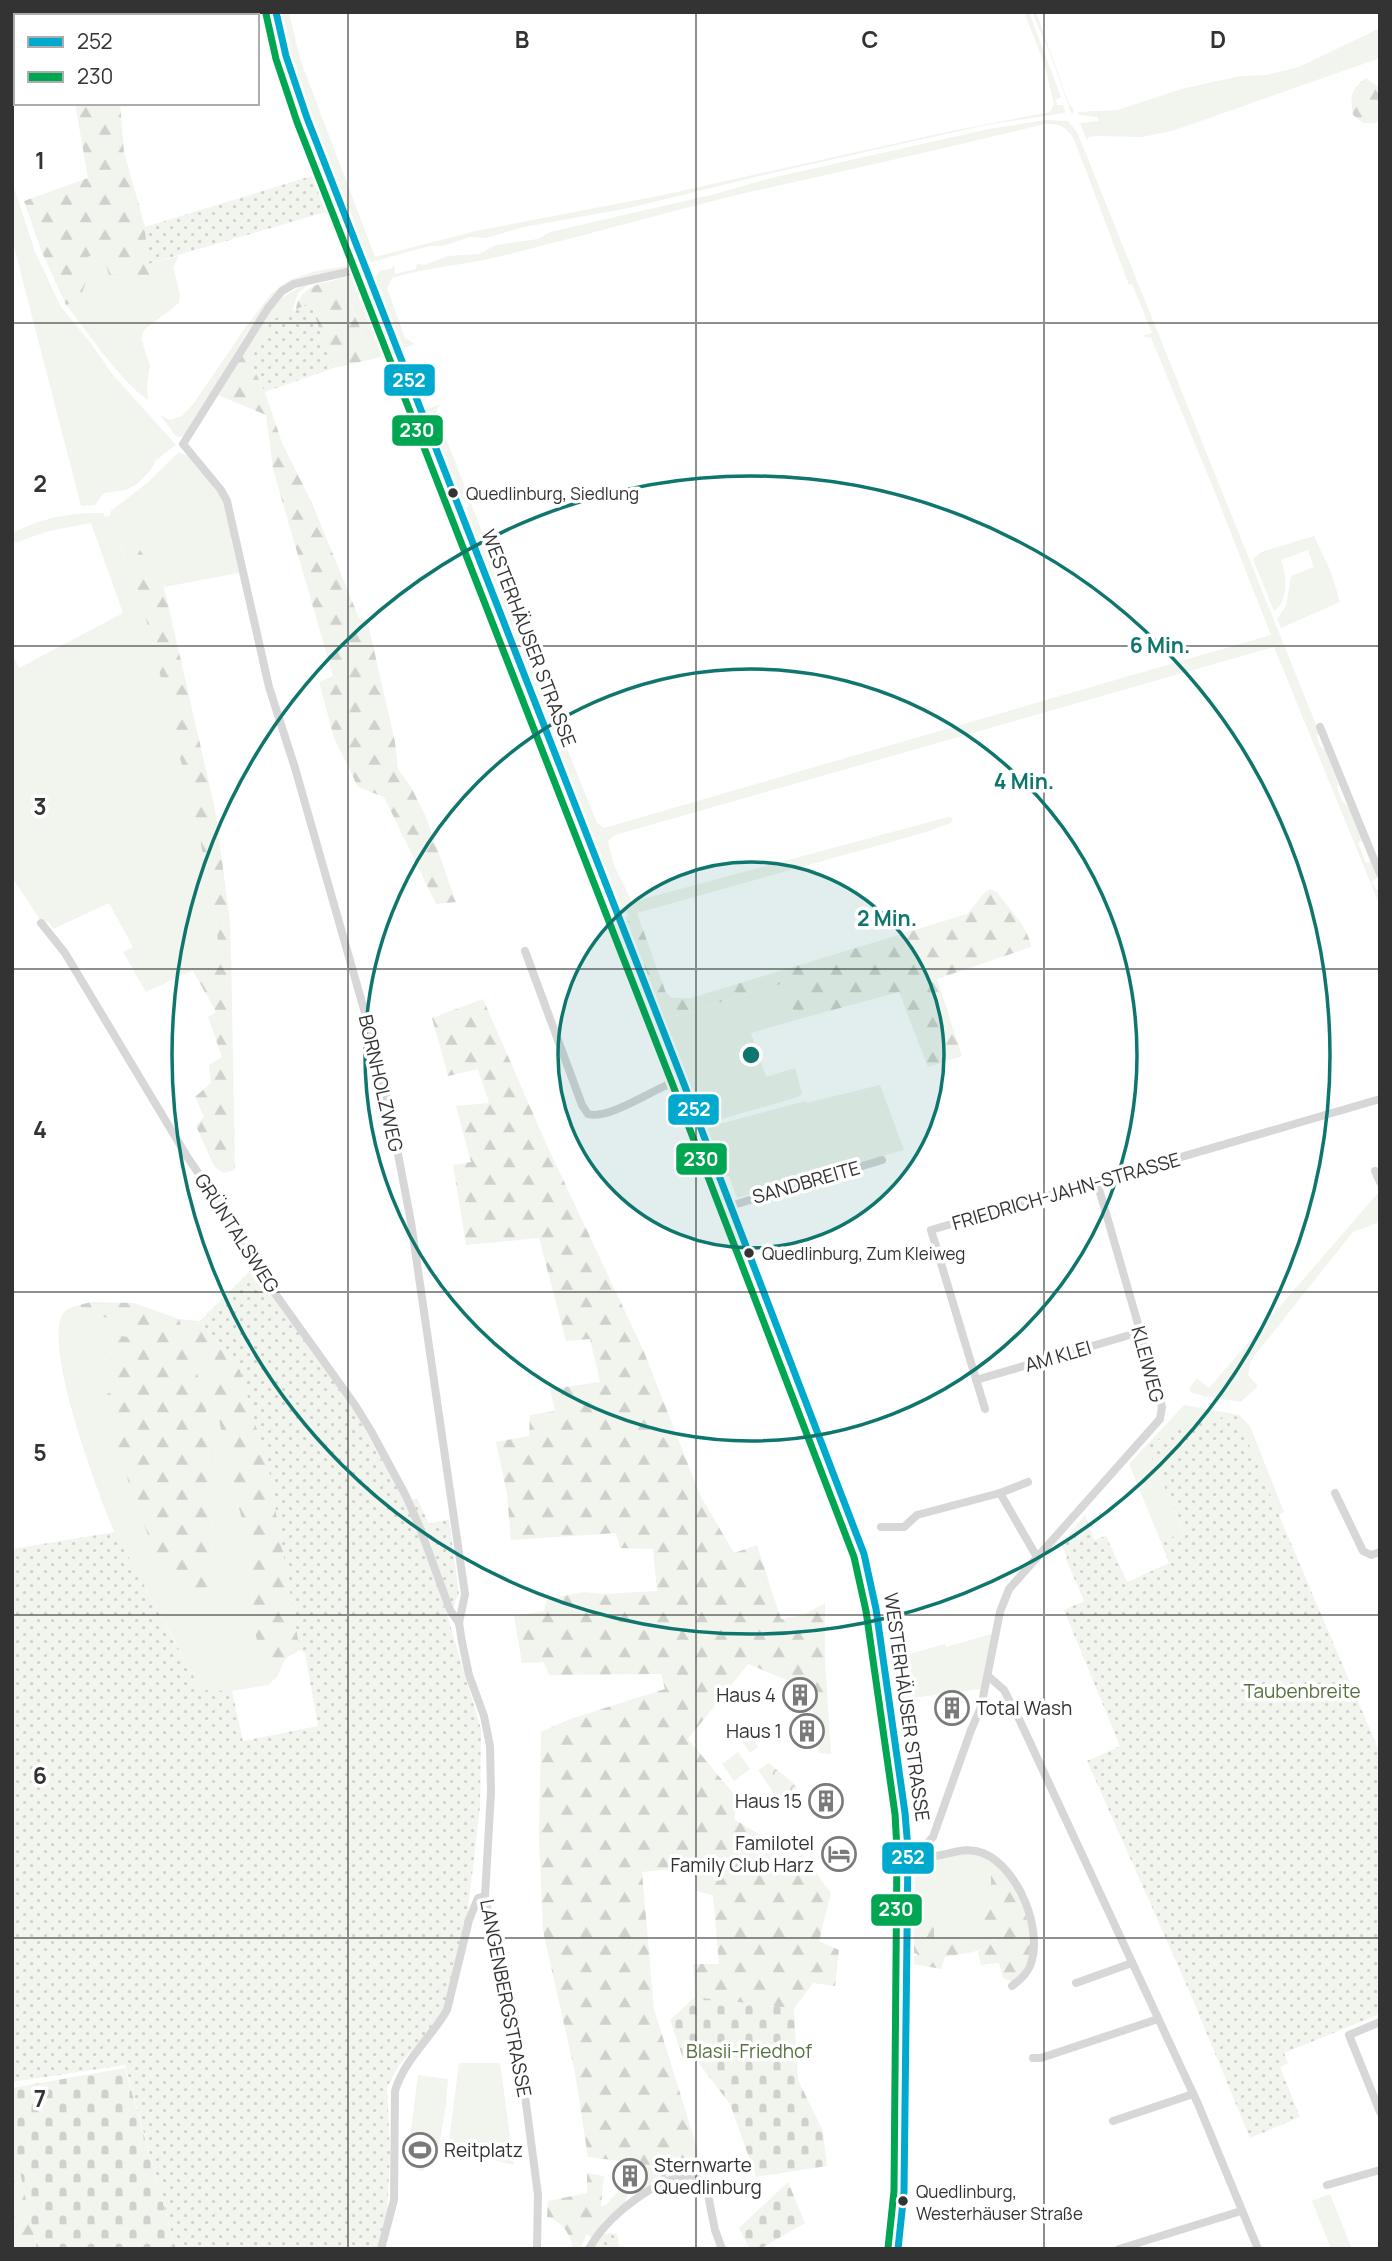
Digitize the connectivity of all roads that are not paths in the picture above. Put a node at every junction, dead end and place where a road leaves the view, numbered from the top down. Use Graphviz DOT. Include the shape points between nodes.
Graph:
graph roads {
  1 [pos="276,12"];
  2 [pos="365,268"];
  3 [pos="1320,727"];
  4 [pos="1380,874"];
  5 [pos="41,923"];
  6 [pos="524,951"];
  7 [pos="682,1079"];
  8 [pos="1380,1099"];
  9 [pos="882,1160"];
  10 [pos="1375,1171"];
  11 [pos="1097,1182"];
  12 [pos="1380,1182"];
  13 [pos="730,1206"];
  14 [pos="1140,1332"];
  15 [pos="976,1380"];
  16 [pos="985,1409"];
  17 [pos="1028,1482"];
  18 [pos="1000,1493"];
  19 [pos="1335,1493"];
  20 [pos="881,1527"];
  21 [pos="1380,1552"];
  22 [pos="1037,1557"];
  23 [pos="459,1623"];
  24 [pos="988,1676"];
  25 [pos="491,1746"];
  26 [pos="924,1847"];
  27 [pos="908,1849"];
  28 [pos="485,1896"];
  29 [pos="1132,1963"];
  30 [pos="1076,1983"];
  31 [pos="1012,1986"];
  32 [pos="1158,2019"];
  33 [pos="1380,2022"];
  34 [pos="1032,2058"];
  35 [pos="1193,2094"];
  36 [pos="1380,2112"];
  37 [pos="1113,2121"];
  38 [pos="1380,2170"];
  39 [pos="1327,2185"];
  40 [pos="1241,2211"];
  41 [pos="1135,2247"];
  42 [pos="381,2249"];
  43 [pos="537,2249"];
  44 [pos="589,2249"];
  45 [pos="722,2249"];
  46 [pos="898,2249"];
  47 [pos="1119,2249"];
  48 [pos="1258,2249"];
  1 -- 2 [label="main road, WESTERHÄUSER STRASSE" via="301,101"];
  2 -- 7 [label="main road, WESTERHÄUSER STRASSE"];
  2 -- 23 [label="street, BORNHOLZWEG" via="294,284 282,291 183,444 227,501 269,687 371,1034 413,1235 465,1594"];
  3 -- 4 [label="street"];
  5 -- 23 [label="street, GRÜNTALSWEG" via="65,953 233,1224 246,1253 371,1431 406,1496"];
  6 -- 7 [label="street" via="588,1114 646,1098"];
  7 -- 13 [label="main road, WESTERHÄUSER STRASSE"];
  8 -- 11 [label="street, FRIEDRICH-JAHN-STRASSE"];
  9 -- 13 [label="street, SANDBREITE"];
  10 -- 12 [label="street"];
  11 -- 14 [label="street, KLEIWEG"];
  11 -- 15 [label="street, FRIEDRICH-JAHN-STRASSE" via="930,1230"];
  13 -- 27 [label="main road, WESTERHÄUSER STRASSE" via="864,1554 876,1609"];
  14 -- 15 [label="street, AM KLEI"];
  14 -- 22 [label="street, KLEIWEG" via="1162,1406 1160,1419"];
  15 -- 16 [label="street, FRIEDRICH-JAHN-STRASSE"];
  17 -- 18 [label="street"];
  18 -- 20 [label="street" via="917,1515 904,1527"];
  18 -- 22 [label="street"];
  19 -- 21 [label="street" via="1363,1551 1371,1555"];
  22 -- 24 [label="street, KLEIWEG" via="1004,1600"];
  23 -- 25 [label="street, BORNHOLZWEG"];
  24 -- 26 [label="street, KLEIWEG" via="933,1837"];
  24 -- 29 [label="street" via="1015,1709"];
  25 -- 28 [label="street, LANGENBERGSTRASSE"];
  26 -- 27 [label="street"];
  26 -- 31 [label="street" via="935,1856 954,1850 983,1853 1002,1866 1015,1883 1030,1915 1034,1940 1029,1967"];
  27 -- 46 [label="main road, WESTERHÄUSER STRASSE" via="904,2192"];
  28 -- 42 [label="street" via="478,1898 469,1920 447,2010 399,2077 394,2200"];
  28 -- 43 [label="street, LANGENBERGSTRASSE" via="522,2073 538,2195"];
  29 -- 30 [label="street"];
  29 -- 32 [label="street"];
  32 -- 34 [label="street"];
  32 -- 35 [label="street"];
  33 -- 36 [label="street" via="1349,2035"];
  35 -- 37 [label="street"];
  35 -- 40 [label="street"];
  38 -- 39 [label="street"];
  40 -- 41 [label="street"];
  40 -- 48 [label="street"];
  41 -- 47 [label="street"];
  44 -- 45 [label="street" via="607,2222 627,2206 672,2179 693,2175 706,2185"];
}
